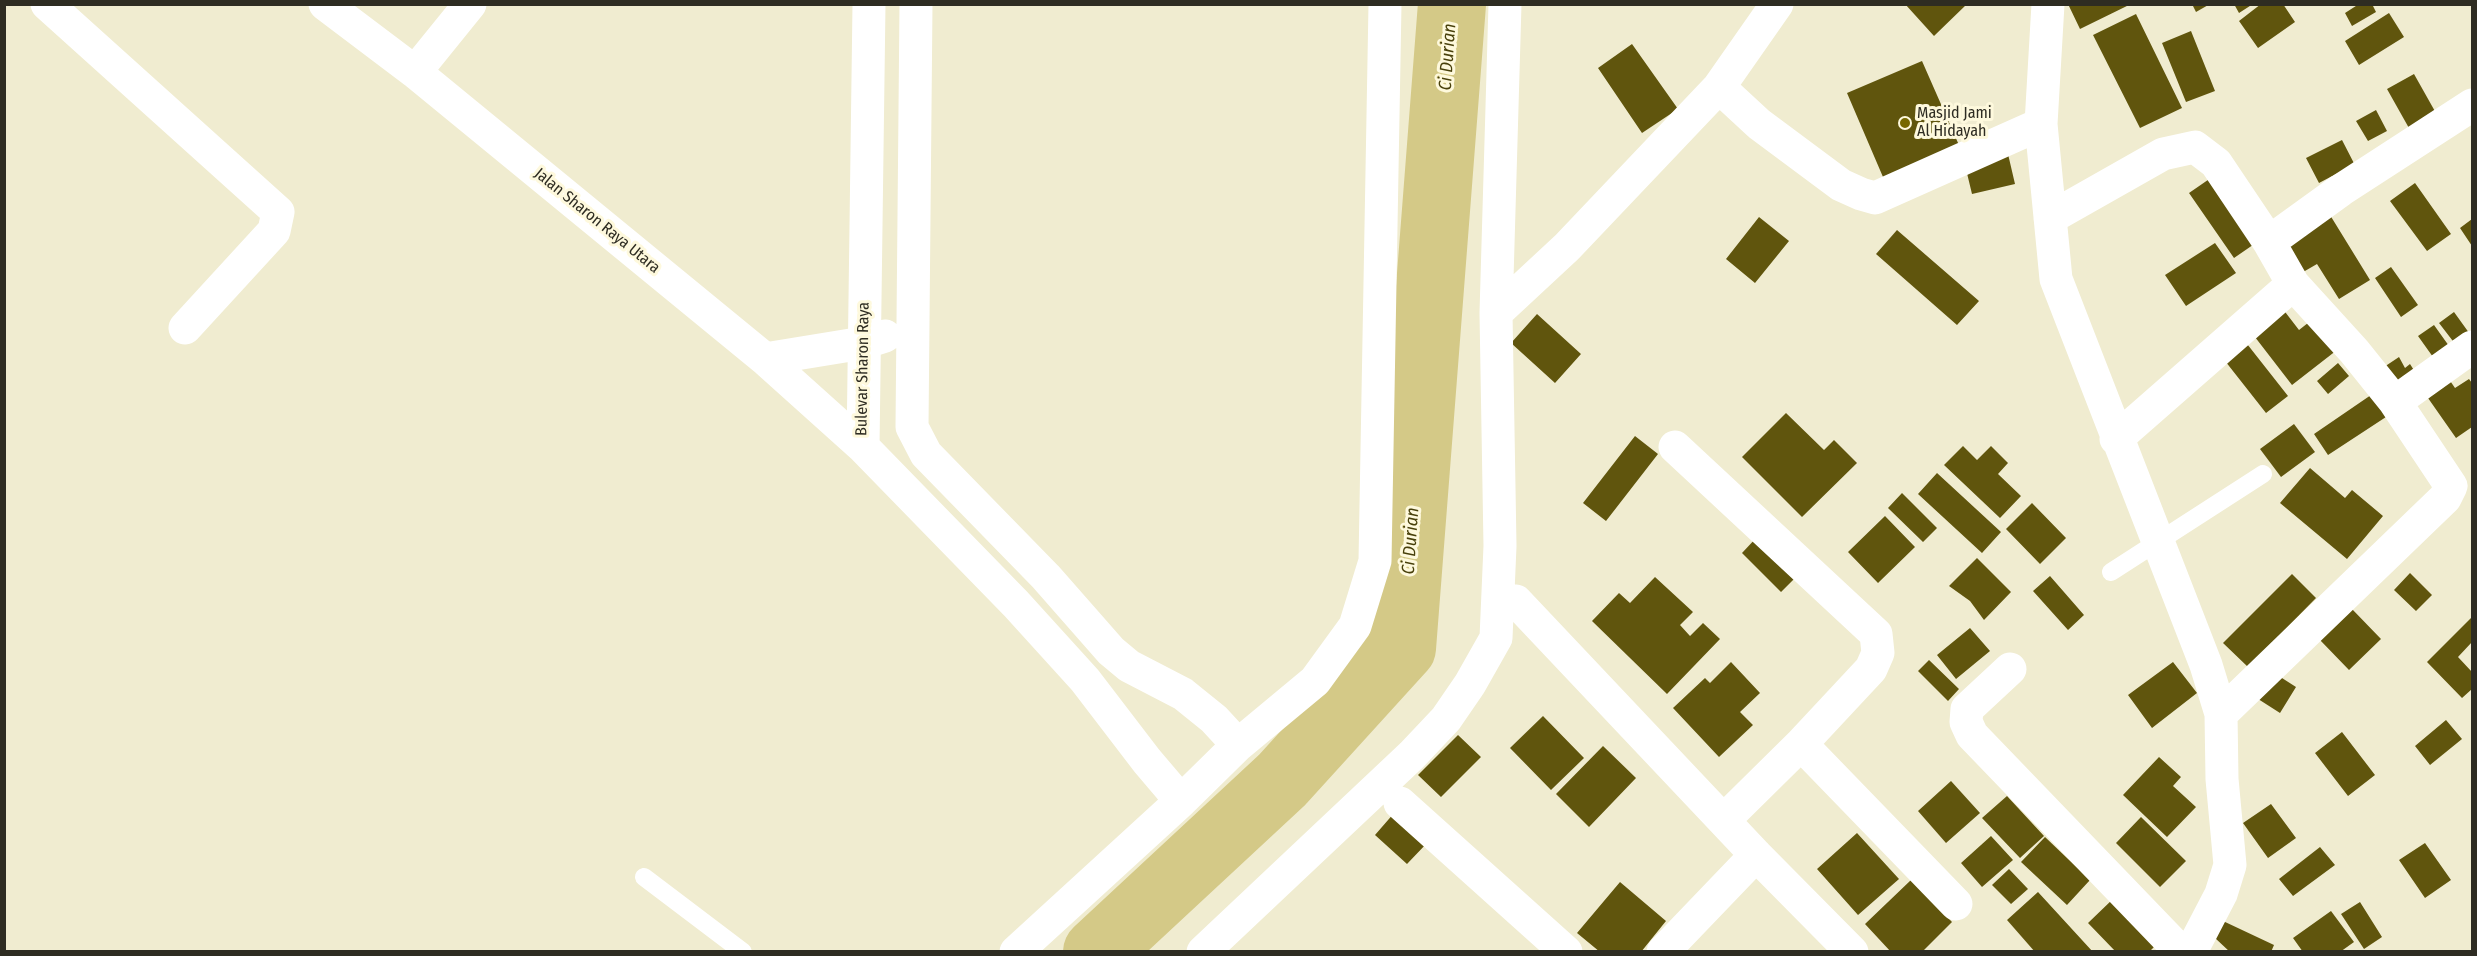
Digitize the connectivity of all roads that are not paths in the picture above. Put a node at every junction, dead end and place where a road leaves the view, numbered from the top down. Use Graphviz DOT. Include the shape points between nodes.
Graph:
graph roads {
  1 [pos="46,4"];
  2 [pos="325,4"];
  3 [pos="470,4"];
  4 [pos="869,4"];
  5 [pos="916,4"];
  6 [pos="1385,4"];
  7 [pos="1505,4"];
  8 [pos="1777,4"];
  9 [pos="2048,4"];
  10 [pos="416,72"];
  11 [pos="1719,87"];
  12 [pos="2472,105"];
  13 [pos="2042,124"];
  14 [pos="2050,218"];
  15 [pos="2269,242"];
  16 [pos="2293,284"];
  17 [pos="1496,313"];
  18 [pos="912,326"];
  19 [pos="185,328"];
  20 [pos="863,343"];
  21 [pos="2472,348"];
  22 [pos="765,359"];
  23 [pos="2395,402"];
  24 [pos="2116,439"];
  25 [pos="863,447"];
  26 [pos="1675,447"];
  27 [pos="2263,474"];
  28 [pos="2158,542"];
  29 [pos="2110,572"];
  30 [pos="1046,577"];
  31 [pos="1516,601"];
  32 [pos="1016,604"];
  33 [pos="1120,659"];
  34 [pos="2010,669"];
  35 [pos="1094,691"];
  36 [pos="2221,714"];
  37 [pos="1801,744"];
  38 [pos="1238,745"];
  39 [pos="1181,801"];
  40 [pos="1400,803"];
  41 [pos="1724,820"];
  42 [pos="1756,855"];
  43 [pos="644,877"];
  44 [pos="1956,904"];
  45 [pos="2192,949"];
  46 [pos="743,951"];
  47 [pos="1016,951"];
  48 [pos="1203,951"];
  49 [pos="1566,951"];
  50 [pos="1663,951"];
  51 [pos="1852,951"];
  1 -- 19 [label="street" via="278,212 274,231"];
  2 -- 10 [label="street, Jalan Sharon Raya Utara"];
  3 -- 10 [label="street"];
  4 -- 20 [label="street, Bulevar Sharon Raya"];
  5 -- 18 [label="street"];
  6 -- 38 [label="street" via="1375,561 1355,626 1315,681"];
  7 -- 17 [label="street"];
  8 -- 11 [label="street"];
  9 -- 13 [label="street"];
  10 -- 22 [label="street, Jalan Sharon Raya Utara"];
  11 -- 13 [label="street" via="1759,124 1841,185 1875,198"];
  11 -- 17 [label="street" via="1568,247"];
  12 -- 15 [label="street"];
  13 -- 14 [label="street"];
  14 -- 15 [label="street" via="2163,154 2195,147 2216,163"];
  14 -- 24 [label="street" via="2056,279"];
  15 -- 16 [label="street"];
  16 -- 23 [label="street"];
  16 -- 24 [label="street"];
  17 -- 48 [label="street" via="1500,546 1496,638 1446,719"];
  18 -- 20 [label="street"];
  18 -- 30 [label="street" via="912,427 926,454"];
  20 -- 22 [label="street"];
  20 -- 25 [label="street, Bulevar Sharon Raya"];
  21 -- 23 [label="street"];
  22 -- 25 [label="street, Jalan Sharon Raya Utara"];
  23 -- 36 [label="street" via="2451,486 2445,498"];
  24 -- 28 [label="street"];
  25 -- 32 [label="street, Bulevar Sharon Raya"];
  26 -- 37 [label="street" via="1875,634 1878,653 1871,669"];
  27 -- 28 [label="lane"];
  28 -- 29 [label="lane"];
  28 -- 36 [label="street" via="2206,664"];
  30 -- 32 [label="street"];
  30 -- 33 [label="street"];
  31 -- 41 [label="street"];
  32 -- 35 [label="street, Bulevar Sharon Raya"];
  33 -- 35 [label="street"];
  33 -- 38 [label="street" via="1183,694"];
  34 -- 45 [label="street" via="1967,709 1966,722 1972,735"];
  35 -- 39 [label="street, Bulevar Sharon Raya"];
  36 -- 45 [label="street" via="2230,865 2221,894"];
  37 -- 41 [label="street"];
  37 -- 44 [label="street"];
  38 -- 39 [label="street"];
  39 -- 47 [label="street"];
  40 -- 49 [label="street"];
  41 -- 42 [label="street"];
  42 -- 50 [label="street"];
  42 -- 51 [label="street"];
  43 -- 46 [label="lane"];
}
